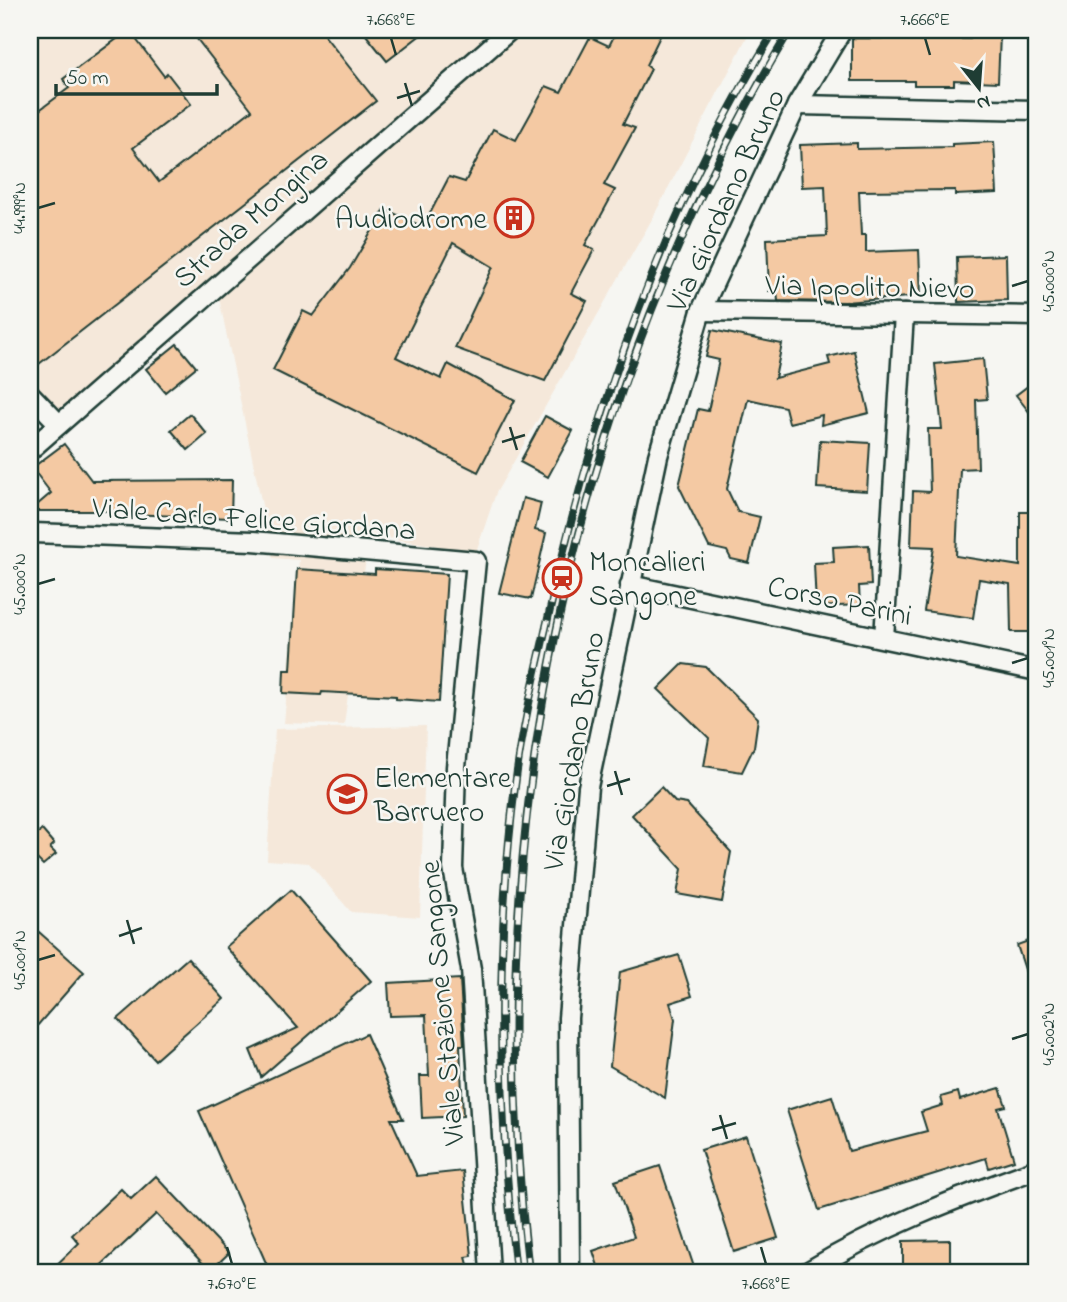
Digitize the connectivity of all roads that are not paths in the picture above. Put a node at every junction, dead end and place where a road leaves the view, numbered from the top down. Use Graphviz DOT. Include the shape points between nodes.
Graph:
graph roads {
  1 [pos="510,30"];
  2 [pos="842,30"];
  3 [pos="797,105"];
  4 [pos="1037,110"];
  5 [pos="701,312"];
  6 [pos="904,314"];
  7 [pos="1037,316"];
  8 [pos="30,394"];
  9 [pos="58,423"];
  10 [pos="30,450"];
  11 [pos="31,533"];
  12 [pos="477,561"];
  13 [pos="630,586"];
  14 [pos="884,638"];
  15 [pos="1037,671"];
  16 [pos="1037,1169"];
  17 [pos="490,1272"];
  18 [pos="570,1272"];
  19 [pos="807,1272"];
  1 -- 9 [label="street, Strada Mongina"];
  2 -- 3 [label="street, Via Giordano Bruno"];
  3 -- 4 [label="street"];
  3 -- 5 [label="street, Via Giordano Bruno"];
  5 -- 6 [label="street, Via Ippolito Nievo"];
  5 -- 13 [label="street, Via Giordano Bruno" via="658,456"];
  6 -- 7 [label="street, Via Ippolito Nievo"];
  6 -- 14 [label="street"];
  8 -- 9 [label="street"];
  9 -- 10 [label="street, Strada Mongina"];
  11 -- 12 [label="street, Viale Carlo Felice Giordana" via="253,541"];
  12 -- 17 [label="street, Viale Stazione Sangone" via="456,767 453,868 471,969"];
  13 -- 14 [label="street, Corso Parini"];
  13 -- 18 [label="street, Via Giordano Bruno" via="588,787 577,893 568,1018"];
  14 -- 15 [label="street, Corso Parini"];
  16 -- 19 [label="street" via="919,1212"];
}
